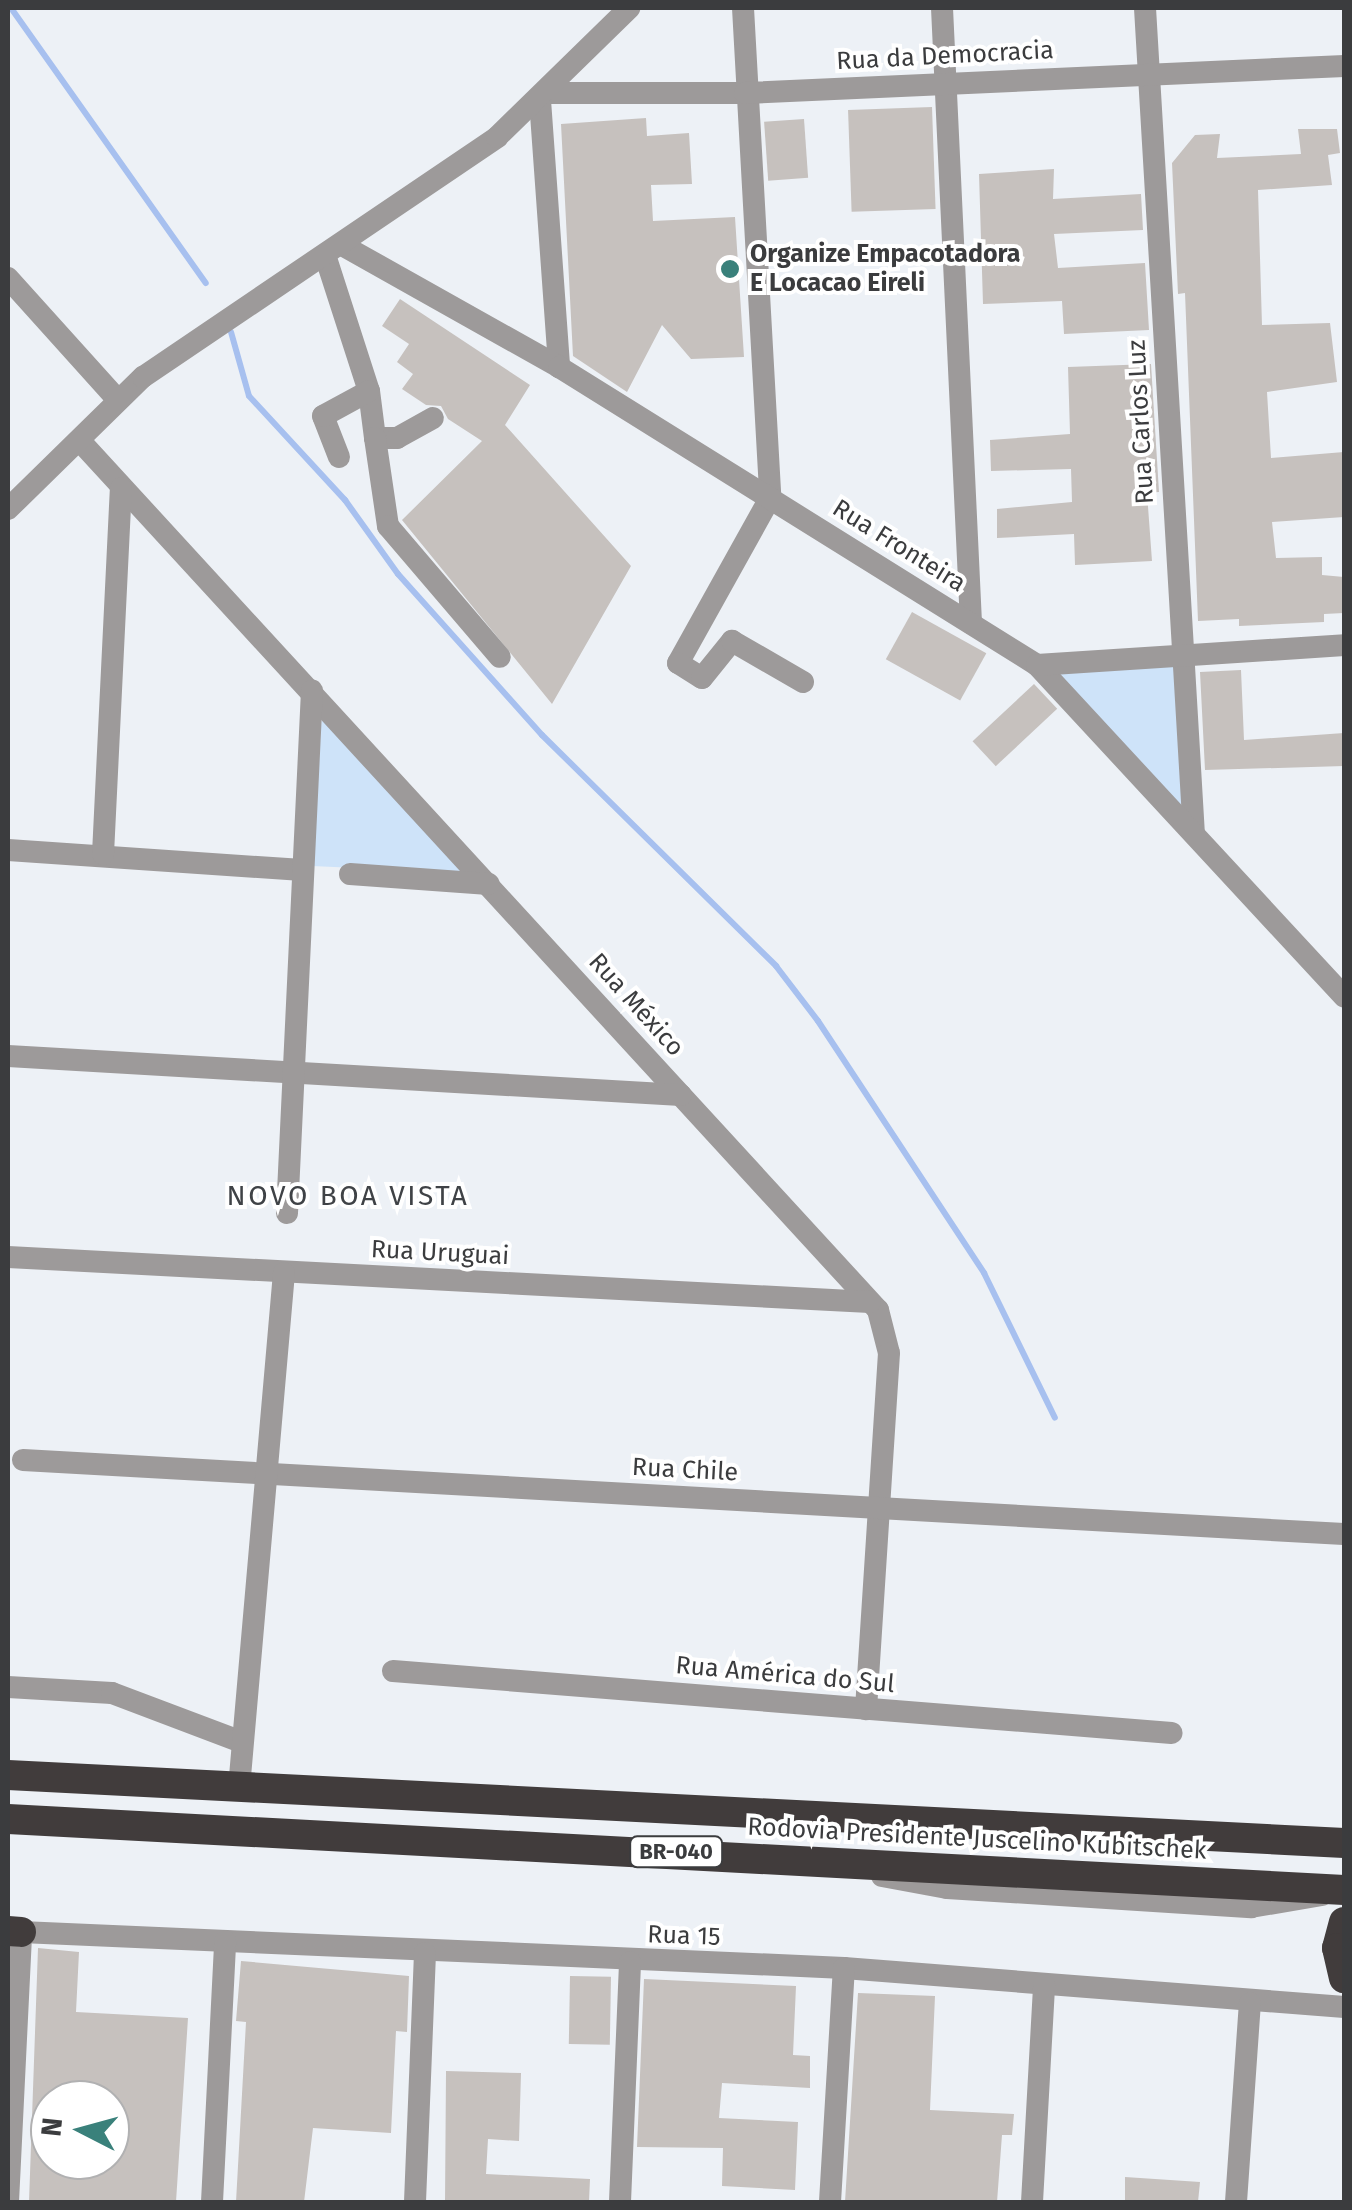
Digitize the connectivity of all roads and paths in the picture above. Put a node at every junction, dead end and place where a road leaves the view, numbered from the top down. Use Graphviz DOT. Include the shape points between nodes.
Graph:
graph roads {
  1 [pos="629,8"];
  2 [pos="742,8"];
  3 [pos="942,8"];
  4 [pos="1146,8"];
  5 [pos="1344,66"];
  6 [pos="1148,75"];
  7 [pos="946,84"];
  8 [pos="745,93"];
  9 [pos="544,96"];
  10 [pos="333,250"];
  11 [pos="8,278"];
  12 [pos="559,367"];
  13 [pos="369,391"];
  14 [pos="118,400"];
  15 [pos="434,418"];
  16 [pos="375,438"];
  17 [pos="80,442"];
  18 [pos="339,458"];
  19 [pos="121,488"];
  20 [pos="770,498"];
  21 [pos="8,509"];
  22 [pos="971,622"];
  23 [pos="1344,645"];
  24 [pos="1181,652"];
  25 [pos="500,657"];
  26 [pos="1037,666"];
  27 [pos="803,682"];
  28 [pos="312,691"];
  29 [pos="1194,834"];
  30 [pos="8,850"];
  31 [pos="103,854"];
  32 [pos="302,870"];
  33 [pos="350,874"];
  34 [pos="489,884"];
  35 [pos="1344,998"];
  36 [pos="8,1056"];
  37 [pos="296,1071"];
  38 [pos="680,1095"];
  39 [pos="287,1213"];
  40 [pos="8,1256"];
  41 [pos="284,1273"];
  42 [pos="870,1302"];
  43 [pos="23,1460"];
  44 [pos="270,1473"];
  45 [pos="878,1508"];
  46 [pos="1344,1534"];
  47 [pos="392,1671"];
  48 [pos="8,1688"];
  49 [pos="866,1709"];
  50 [pos="1172,1733"];
  51 [pos="242,1742"];
  52 [pos="8,1774"];
  53 [pos="238,1788"];
  54 [pos="8,1818"];
  55 [pos="1344,1844"];
  56 [pos="1343,1890"];
  57 [pos="1344,1922"];
  58 [pos="14,1931"];
  59 [pos="225,1941"];
  60 [pos="426,1953"];
  61 [pos="630,1962"];
  62 [pos="844,1968"];
  63 [pos="1344,1978"];
  64 [pos="1044,1985"];
  65 [pos="1250,2003"];
  66 [pos="1344,2007"];
  67 [pos="8,2202"];
  68 [pos="212,2202"];
  69 [pos="415,2202"];
  70 [pos="620,2202"];
  71 [pos="830,2202"];
  72 [pos="1032,2202"];
  73 [pos="1236,2202"];
  1 -- 9 [label="street"];
  2 -- 8 [label="street"];
  3 -- 7 [label="street"];
  4 -- 6 [label="street, Rua Carlos Luz"];
  5 -- 6 [label="street, Rua da Democracia"];
  6 -- 7 [label="street, Rua da Democracia"];
  6 -- 24 [label="street, Rua Carlos Luz"];
  7 -- 8 [label="street, Rua da Democracia"];
  7 -- 22 [label="street"];
  8 -- 9 [label="street, Rua da Democracia"];
  8 -- 20 [label="street"];
  9 -- 10 [label="street"];
  9 -- 12 [label="street"];
  10 -- 12 [label="street, Rua Fronteira"];
  10 -- 13 [label="street"];
  10 -- 14 [label="street" via="222,318"];
  11 -- 14 [label="street"];
  12 -- 20 [label="street, Rua Fronteira"];
  13 -- 16 [label="street"];
  13 -- 18 [label="street" via="323,416"];
  14 -- 17 [label="street"];
  15 -- 16 [label="street" via="397,438"];
  16 -- 25 [label="street" via="388,526"];
  17 -- 19 [label="street, Rua México"];
  17 -- 21 [label="street"];
  19 -- 28 [label="street, Rua México"];
  19 -- 31 [label="street"];
  20 -- 22 [label="street, Rua Fronteira"];
  20 -- 27 [label="street" via="678,663 702,678 732,642"];
  22 -- 26 [label="street, Rua Fronteira"];
  23 -- 24 [label="street"];
  24 -- 26 [label="street"];
  24 -- 29 [label="street, Rua Carlos Luz"];
  26 -- 29 [label="street, Rua Fronteira"];
  28 -- 32 [label="street"];
  28 -- 34 [label="street, Rua México"];
  29 -- 35 [label="street, Rua Fronteira"];
  30 -- 31 [label="street"];
  31 -- 32 [label="street"];
  32 -- 37 [label="street"];
  33 -- 34 [label="street"];
  34 -- 38 [label="street, Rua México"];
  36 -- 37 [label="street"];
  37 -- 38 [label="street"];
  37 -- 39 [label="street"];
  38 -- 42 [label="street, Rua México"];
  40 -- 41 [label="street, Rua Uruguai"];
  41 -- 42 [label="street, Rua Uruguai"];
  41 -- 44 [label="street"];
  42 -- 45 [label="street, Rua México" via="884,1320 889,1353"];
  43 -- 44 [label="street, Rua Chile"];
  44 -- 45 [label="street, Rua Chile"];
  44 -- 51 [label="street"];
  45 -- 46 [label="street, Rua Chile"];
  45 -- 49 [label="street, Rua México"];
  47 -- 49 [label="street, Rua América do Sul"];
  48 -- 51 [label="street" via="112,1693"];
  49 -- 50 [label="street, Rua América do Sul"];
  51 -- 53 [label="street"];
  52 -- 53 [label="highway, Rodovia Presidente Juscelino Kubitschek / BR-040"];
  53 -- 55 [label="highway, Rodovia Presidente Juscelino Kubitschek / BR-040"];
  54 -- 56 [label="highway, Rodovia Presidente Juscelino Kubitschek / BR-040"];
  57 -- 63 [label="highway" via="1337,1948"];
  58 -- 59 [label="street, Rua 15"];
  58 -- 67 [label="street"];
  59 -- 60 [label="street, Rua 15"];
  59 -- 68 [label="street"];
  60 -- 61 [label="street, Rua 15"];
  60 -- 69 [label="street"];
  61 -- 62 [label="street, Rua 15"];
  61 -- 70 [label="street"];
  62 -- 64 [label="street, Rua 15"];
  62 -- 71 [label="street"];
  64 -- 65 [label="street, Rua 15"];
  64 -- 72 [label="street"];
  65 -- 66 [label="street, Rua 15"];
  65 -- 73 [label="street"];
}
